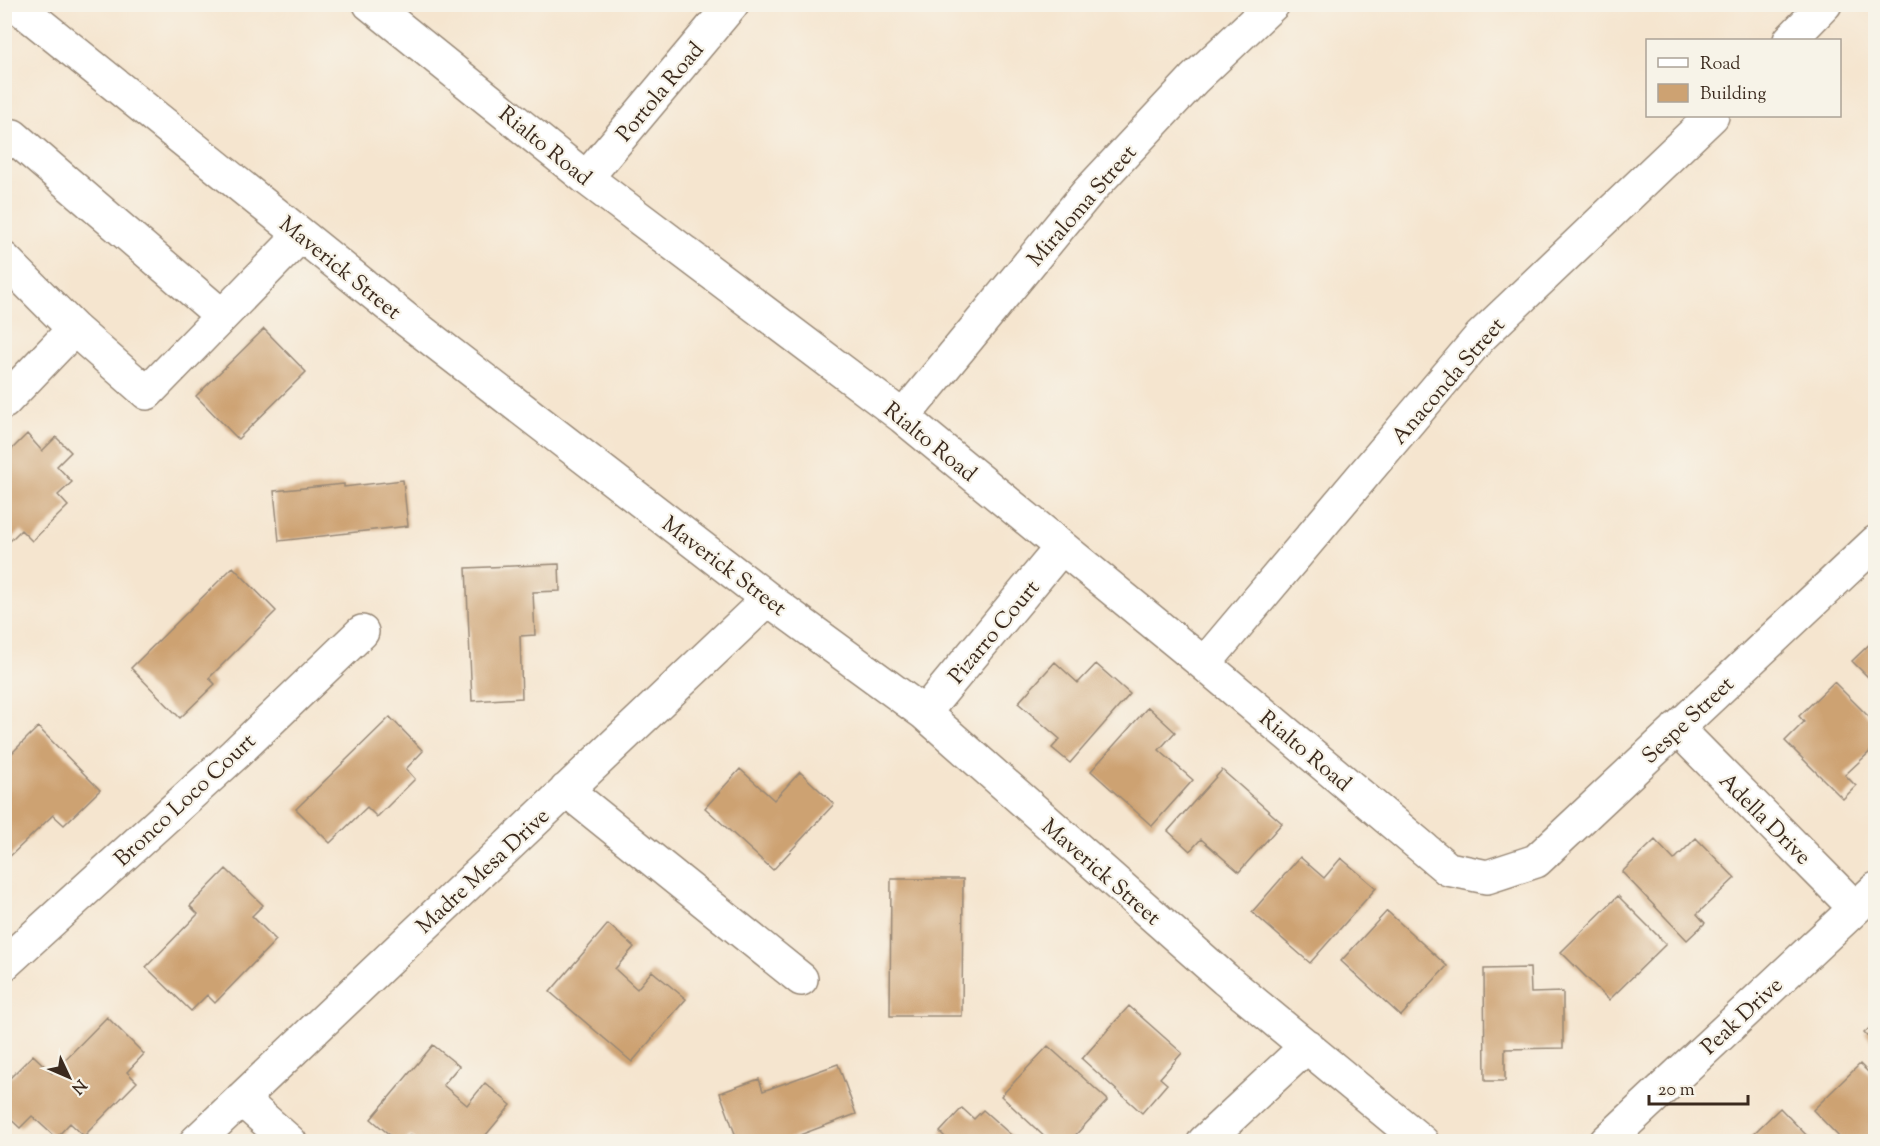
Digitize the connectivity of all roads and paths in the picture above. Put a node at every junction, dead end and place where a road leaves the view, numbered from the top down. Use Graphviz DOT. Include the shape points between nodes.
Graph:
graph roads {
  1 [pos="370,4"];
  2 [pos="732,4"];
  3 [pos="1273,4"];
  4 [pos="1825,4"];
  5 [pos="12,10"];
  6 [pos="1791,39"];
  7 [pos="1711,117"];
  8 [pos="4,144"];
  9 [pos="586,178"];
  10 [pos="301,235"];
  11 [pos="4,260"];
  12 [pos="221,315"];
  13 [pos="74,329"];
  14 [pos="4,402"];
  15 [pos="903,417"];
  16 [pos="1875,542"];
  17 [pos="1061,548"];
  18 [pos="768,598"];
  19 [pos="362,632"];
  20 [pos="1204,664"];
  21 [pos="924,713"];
  22 [pos="1677,728"];
  23 [pos="567,790"];
  24 [pos="1486,877"];
  25 [pos="1865,899"];
  26 [pos="4,964"];
  27 [pos="801,979"];
  28 [pos="1307,1046"];
  29 [pos="242,1099"];
  30 [pos="196,1142"];
  31 [pos="290,1142"];
  32 [pos="1204,1142"];
  33 [pos="1422,1142"];
  34 [pos="1606,1142"];
  1 -- 9 [label="street, Rialto Road"];
  2 -- 9 [label="street, Portola Road"];
  3 -- 15 [label="street, Miraloma Street" via="1194,79 1088,192"];
  4 -- 6 [label="street"];
  5 -- 10 [label="street, Maverick Street"];
  7 -- 20 [label="street, Anaconda Street" via="1480,337"];
  8 -- 12 [label="street" via="13,136"];
  9 -- 15 [label="street, Rialto Road"];
  10 -- 12 [label="street"];
  10 -- 18 [label="street, Maverick Street"];
  11 -- 13 [label="street"];
  12 -- 13 [label="street" via="147,393"];
  13 -- 14 [label="street"];
  15 -- 17 [label="street, Rialto Road"];
  16 -- 22 [label="street, Sespe Street"];
  17 -- 20 [label="street, Rialto Road"];
  17 -- 21 [label="street, Pizarro Court"];
  18 -- 21 [label="street, Maverick Street"];
  18 -- 23 [label="street, Madre Mesa Drive"];
  19 -- 26 [label="street, Bronco Loco Court"];
  20 -- 24 [label="street, Rialto Road" via="1448,869"];
  21 -- 28 [label="street, Maverick Street" via="1225,979"];
  22 -- 24 [label="street, Sespe Street" via="1536,861"];
  22 -- 25 [label="street, Adella Drive"];
  23 -- 27 [label="street"];
  23 -- 29 [label="street, Madre Mesa Drive"];
  25 -- 34 [label="street, Peak Drive"];
  28 -- 32 [label="street"];
  28 -- 33 [label="street, Maverick Street"];
  29 -- 30 [label="street, Madre Mesa Drive"];
  29 -- 31 [label="street"];
}
